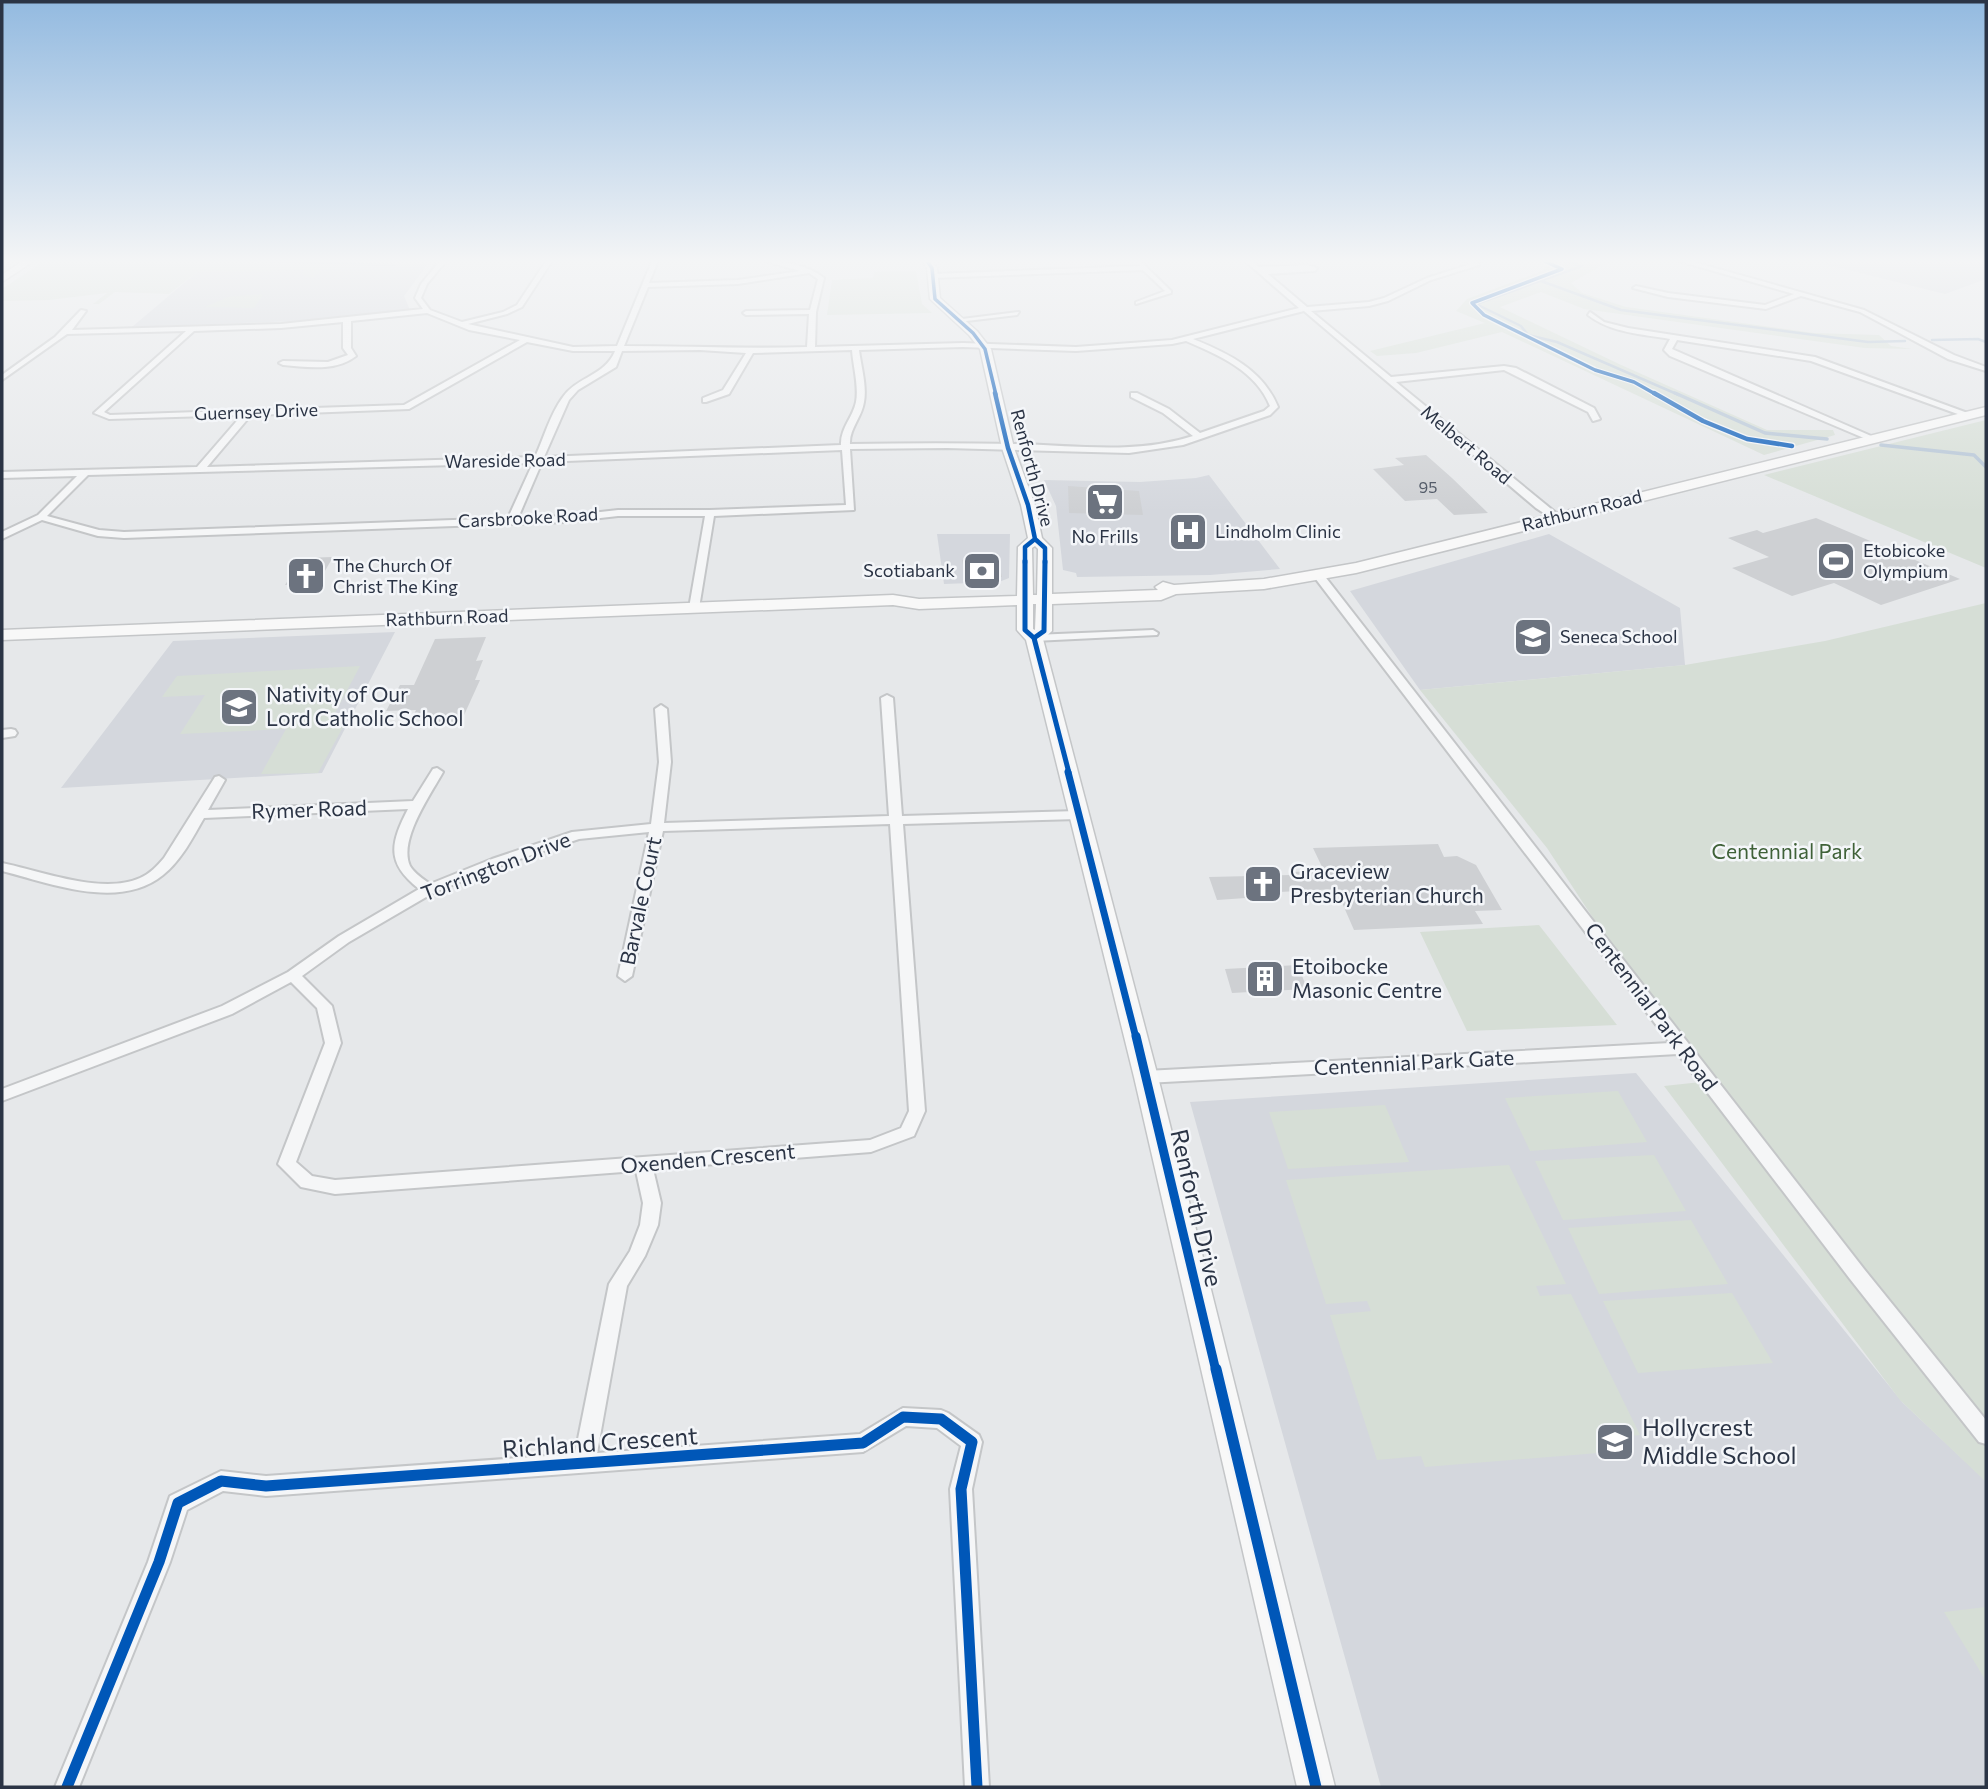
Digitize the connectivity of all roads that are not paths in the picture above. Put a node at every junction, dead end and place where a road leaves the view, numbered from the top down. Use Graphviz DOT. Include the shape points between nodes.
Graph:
graph roads {
  1 [pos="47,344"];
  2 [pos="175,344"];
  3 [pos="346,344"];
  4 [pos="518,344"];
  5 [pos="545,344"];
  6 [pos="621,344"];
  7 [pos="811,344"];
  8 [pos="1148,344"];
  9 [pos="1200,344"];
  10 [pos="1346,344"];
  11 [pos="1671,344"];
  12 [pos="1717,344"];
  13 [pos="1927,344"];
  14 [pos="981,345"];
  15 [pos="855,347"];
  16 [pos="811,348"];
  17 [pos="619,350"];
  18 [pos="751,351"];
  19 [pos="284,363"];
  20 [pos="1986,369"];
  21 [pos="2,378"];
  22 [pos="1389,380"];
  23 [pos="1134,395"];
  24 [pos="706,400"];
  25 [pos="250,411"];
  26 [pos="1986,411"];
  27 [pos="1969,415"];
  28 [pos="1596,419"];
  29 [pos="1200,437"];
  30 [pos="1874,439"];
  31 [pos="845,447"];
  32 [pos="1008,448"];
  33 [pos="538,460"];
  34 [pos="201,468"];
  35 [pos="85,473"];
  36 [pos="2,475"];
  37 [pos="710,513"];
  38 [pos="41,517"];
  39 [pos="1556,517"];
  40 [pos="512,520"];
  41 [pos="2,536"];
  42 [pos="1035,540"];
  43 [pos="1320,576"];
  44 [pos="1024,595"];
  45 [pos="1043,595"];
  46 [pos="694,608"];
  47 [pos="1153,633"];
  48 [pos="2,635"];
  49 [pos="1034,638"];
  50 [pos="887,698"];
  51 [pos="661,709"];
  52 [pos="437,772"];
  53 [pos="219,780"];
  54 [pos="419,805"];
  55 [pos="199,814"];
  56 [pos="1078,815"];
  57 [pos="896,822"];
  58 [pos="657,827"];
  59 [pos="2,867"];
  60 [pos="429,890"];
  61 [pos="293,975"];
  62 [pos="625,976"];
  63 [pos="1682,1048"];
  64 [pos="1146,1077"];
  65 [pos="2,1095"];
  66 [pos="643,1165"];
  67 [pos="1986,1435"];
  68 [pos="584,1464"];
  69 [pos="67,1787"];
  70 [pos="977,1787"];
  71 [pos="1316,1787"];
  1 -- 21 [label="street"];
  2 -- 25 [label="street, Guernsey Drive" via="98,413"];
  3 -- 19 [label="street" via="352,356 349,359"];
  4 -- 25 [label="street, Guernsey Drive" via="409,407"];
  5 -- 17 [label="street"];
  6 -- 17 [label="street"];
  7 -- 16 [label="street"];
  8 -- 14 [label="street" via="1076,349"];
  9 -- 29 [label="street, Wareside Road" via="1241,364 1272,398 1274,407"];
  10 -- 22 [label="street, Melbert Road"];
  11 -- 30 [label="street" via="1668,350 1673,354"];
  12 -- 27 [label="street" via="1812,359"];
  13 -- 20 [label="street"];
  14 -- 15 [label="street"];
  14 -- 32 [label="street, Renforth Drive"];
  15 -- 16 [label="street"];
  15 -- 31 [label="street, Carsbrooke Road" via="861,405 846,432"];
  16 -- 18 [label="street"];
  17 -- 18 [label="street"];
  17 -- 33 [label="street" via="610,368 565,399"];
  18 -- 24 [label="street" via="726,392"];
  22 -- 28 [label="street" via="1504,368 1591,410"];
  22 -- 39 [label="street, Melbert Road"];
  23 -- 29 [label="street" via="1166,411"];
  25 -- 34 [label="street"];
  26 -- 27 [label="street, Rathburn Road"];
  27 -- 30 [label="street, Rathburn Road"];
  29 -- 32 [label="street, Wareside Road" via="1129,450"];
  30 -- 39 [label="street, Rathburn Road"];
  31 -- 32 [label="street, Wareside Road"];
  31 -- 33 [label="street, Wareside Road"];
  31 -- 37 [label="street, Carsbrooke Road" via="851,508"];
  32 -- 42 [label="street, Renforth Drive"];
  33 -- 34 [label="street, Wareside Road"];
  33 -- 40 [label="street"];
  34 -- 35 [label="street, Wareside Road"];
  35 -- 36 [label="street, Wareside Road"];
  35 -- 38 [label="street"];
  37 -- 40 [label="street, Carsbrooke Road"];
  37 -- 46 [label="street"];
  38 -- 40 [label="street, Carsbrooke Road" via="97,533 124,535"];
  38 -- 41 [label="street"];
  39 -- 43 [label="street, Rathburn Road"];
  42 -- 44 [label="street, Renforth Drive" via="1025,547"];
  42 -- 45 [label="street, Renforth Drive" via="1045,548"];
  43 -- 45 [label="street, Rathburn Road" via="1161,595"];
  43 -- 63 [label="street, Centennial Park Road"];
  44 -- 45 [label="street, Rathburn Road"];
  44 -- 46 [label="street, Rathburn Road" via="919,604 893,600"];
  44 -- 49 [label="street, Renforth Drive" via="1025,630"];
  45 -- 49 [label="street, Renforth Drive" via="1044,631"];
  46 -- 48 [label="street, Rathburn Road"];
  47 -- 49 [label="street"];
  49 -- 56 [label="street, Renforth Drive"];
  50 -- 57 [label="street, Oxenden Crescent"];
  51 -- 58 [label="street, Barvale Court" via="665,762"];
  52 -- 54 [label="street"];
  53 -- 55 [label="street"];
  54 -- 55 [label="street, Rymer Road"];
  54 -- 60 [label="street" via="399,850 404,868"];
  55 -- 59 [label="street" via="160,871 119,890"];
  56 -- 57 [label="street, Torrington Drive"];
  56 -- 64 [label="street, Renforth Drive"];
  57 -- 58 [label="street, Torrington Drive"];
  57 -- 66 [label="street, Oxenden Crescent" via="917,1111 908,1132 871,1146"];
  58 -- 60 [label="street, Torrington Drive" via="577,835"];
  58 -- 62 [label="street, Barvale Court"];
  60 -- 61 [label="street, Torrington Drive"];
  61 -- 65 [label="street, Torrington Drive" via="227,1010"];
  61 -- 66 [label="street, Oxenden Crescent" via="324,1006 333,1043 287,1164 307,1182 335,1187"];
  63 -- 64 [label="street, Centennial Park Gate"];
  63 -- 67 [label="street, Centennial Park Road"];
  64 -- 71 [label="street, Renforth Drive"];
  66 -- 68 [label="street" via="652,1202 648,1228 618,1284"];
  68 -- 69 [label="street, Richland Crescent" via="266,1486 221,1481 178,1503 159,1562"];
  68 -- 70 [label="street, Richland Crescent" via="863,1443 903,1417 942,1419 972,1442 961,1489"];
}
